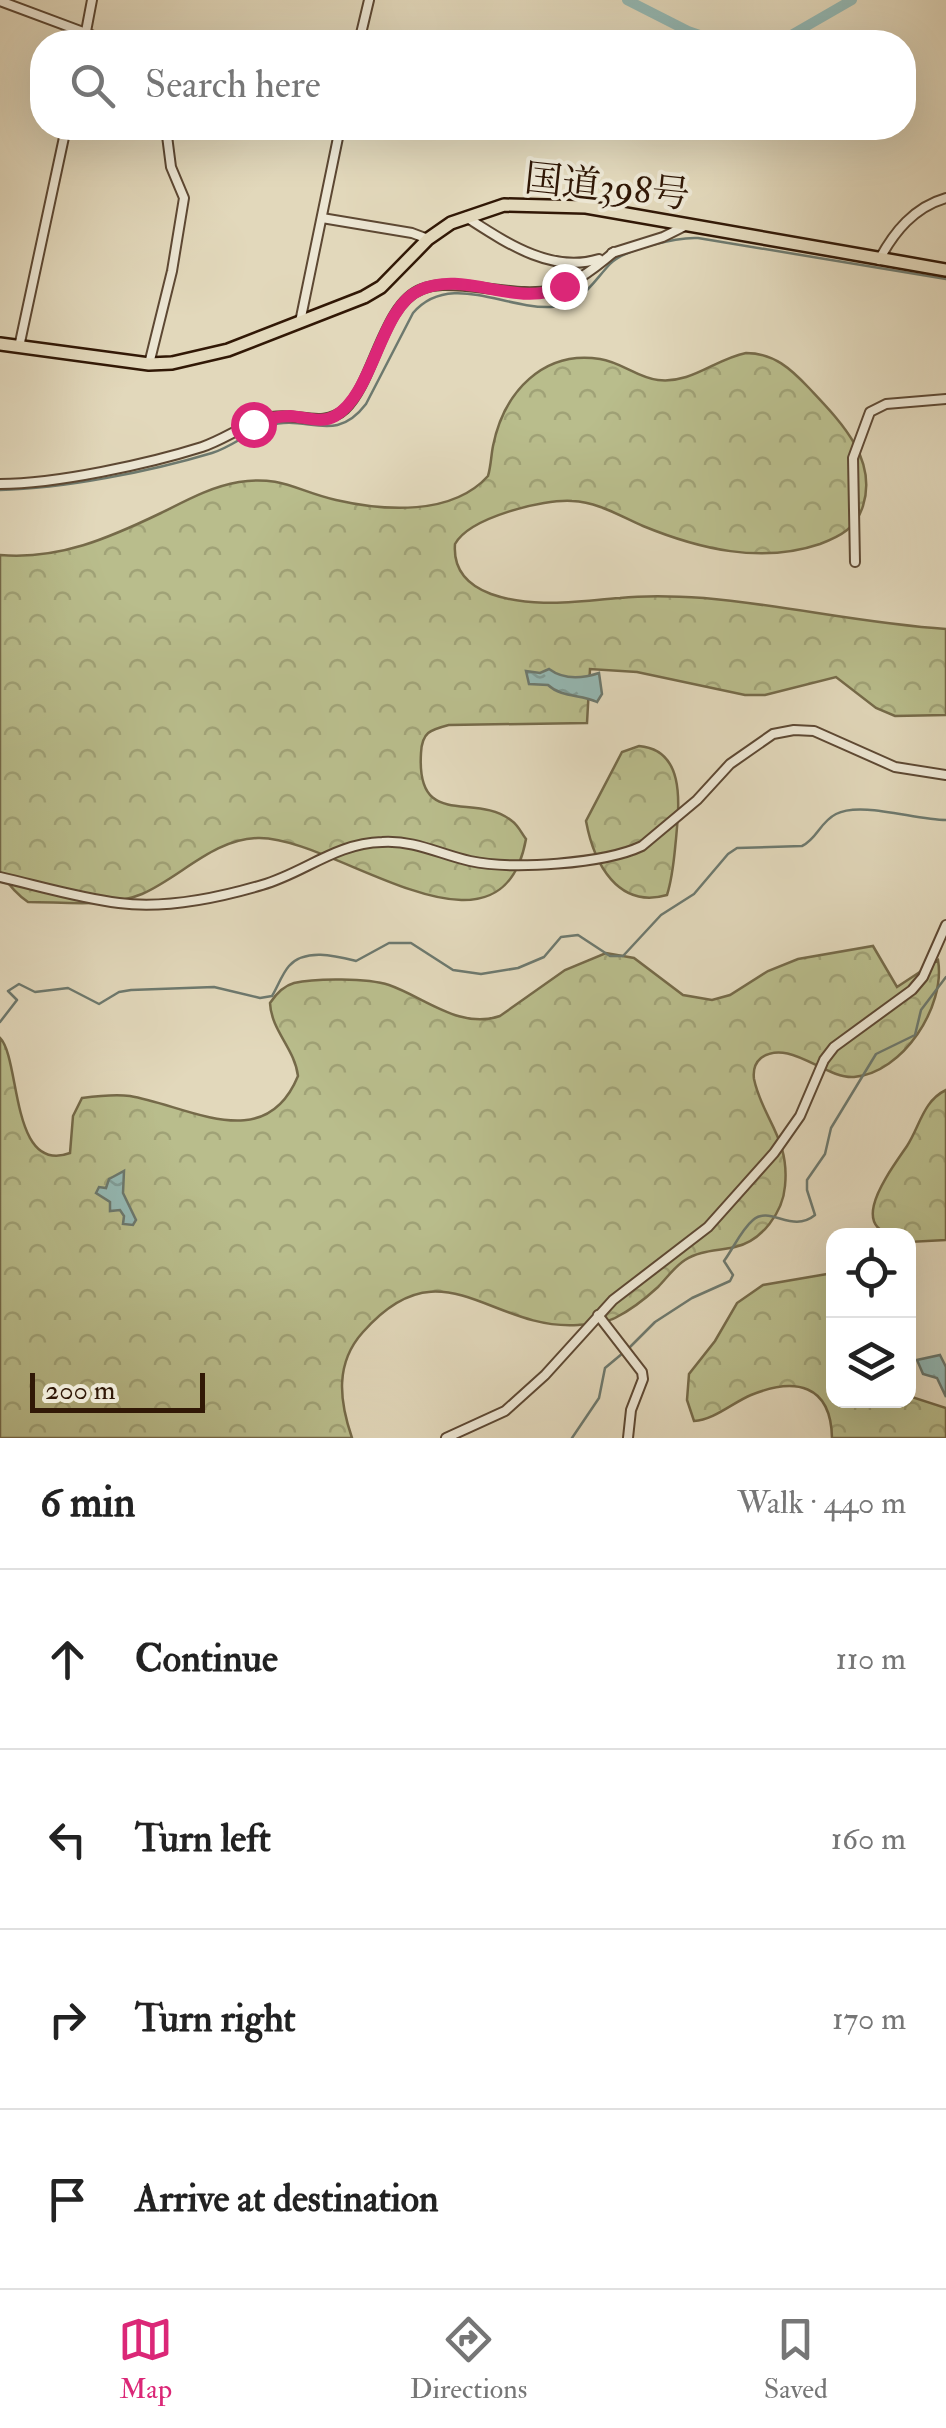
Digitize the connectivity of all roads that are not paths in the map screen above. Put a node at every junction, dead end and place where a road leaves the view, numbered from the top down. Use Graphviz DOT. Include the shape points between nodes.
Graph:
graph roads {
  1 [pos="92,0"];
  2 [pos="369,0"];
  3 [pos="0,2"];
  4 [pos="66,30"];
  5 [pos="86,30"];
  6 [pos="361,30"];
  7 [pos="63,140"];
  8 [pos="168,140"];
  9 [pos="338,140"];
  10 [pos="946,198"];
  11 [pos="466,217"];
  12 [pos="322,218"];
  13 [pos="687,225"];
  14 [pos="428,239"];
  15 [pos="614,252"];
  16 [pos="878,260"];
  17 [pos="946,270"];
  18 [pos="300,322"];
  19 [pos="0,344"];
  20 [pos="20,347"];
  21 [pos="148,364"];
  22 [pos="946,399"];
  23 [pos="0,484"];
  24 [pos="855,562"];
  25 [pos="946,775"];
  26 [pos="0,877"];
  27 [pos="946,925"];
  28 [pos="598,1315"];
  29 [pos="446,1438"];
  30 [pos="628,1438"];
  1 -- 5 [label="street"];
  2 -- 6 [label="street"];
  3 -- 4 [label="street"];
  7 -- 20 [label="street"];
  8 -- 21 [label="street" via="184,198"];
  9 -- 12 [label="street"];
  10 -- 16 [label="street" via="921,208"];
  11 -- 13 [label="highway, 国道398号" via="504,205 550,204"];
  11 -- 14 [label="highway, 国道398号"];
  11 -- 15 [label="street" via="547,259 582,264"];
  12 -- 14 [label="street"];
  12 -- 18 [label="street"];
  13 -- 15 [label="street"];
  13 -- 16 [label="highway, 国道398号"];
  14 -- 18 [label="highway, 国道398号" via="381,287"];
  15 -- 23 [label="street" via="545,294 458,286 418,290 399,311 351,402 329,419 274,416 169,456"];
  16 -- 17 [label="highway, 国道398号"];
  18 -- 21 [label="highway, 国道398号" via="200,358"];
  19 -- 20 [label="highway, 国道398号"];
  20 -- 21 [label="highway, 国道398号"];
  22 -- 24 [label="street" via="886,404 870,412 854,458"];
  25 -- 26 [label="street" via="895,767 814,731 794,730 750,749 642,846 622,856 491,864 409,842 378,842 350,845 266,884 121,904"];
  27 -- 28 [label="street" via="912,990 824,1060 800,1116 774,1154 708,1226"];
  28 -- 29 [label="street" via="505,1411"];
  28 -- 30 [label="street" via="643,1379"];
}
